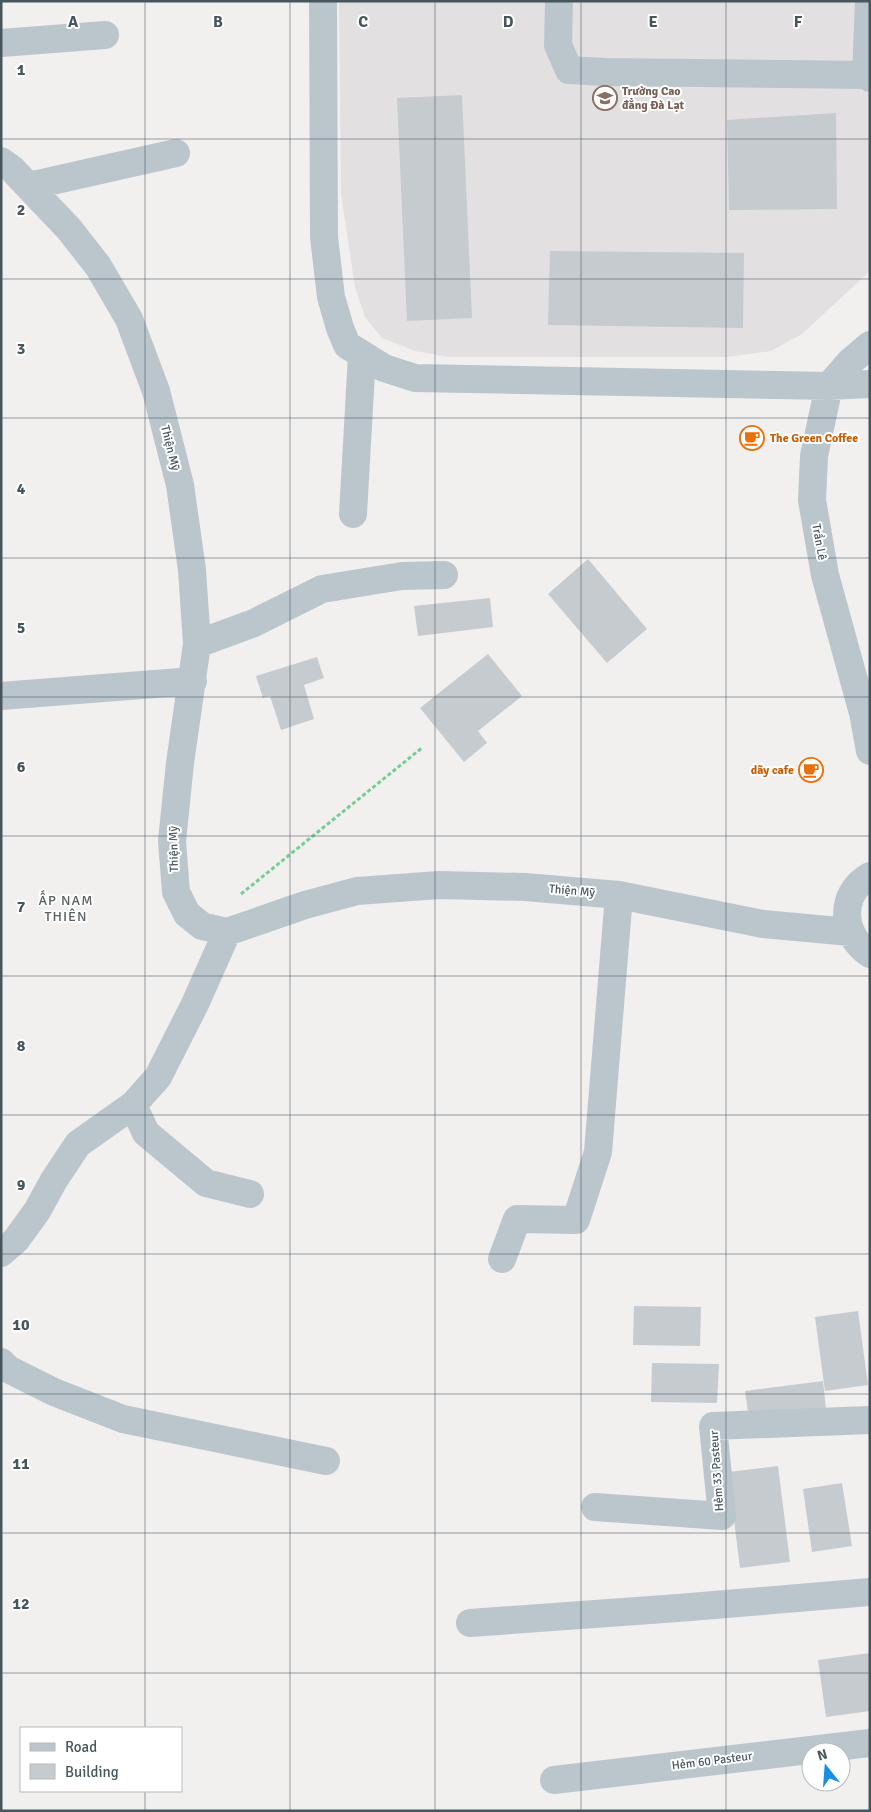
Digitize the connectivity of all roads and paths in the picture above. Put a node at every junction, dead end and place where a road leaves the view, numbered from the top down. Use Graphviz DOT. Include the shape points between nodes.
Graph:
graph roads {
  1 [pos="323,1"];
  2 [pos="559,1"];
  3 [pos="869,1"];
  4 [pos="105,35"];
  5 [pos="1,43"];
  6 [pos="868,76"];
  7 [pos="176,153"];
  8 [pos="1,161"];
  9 [pos="29,186"];
  10 [pos="870,345"];
  11 [pos="362,355"];
  12 [pos="870,384"];
  13 [pos="829,386"];
  14 [pos="353,514"];
  15 [pos="444,575"];
  16 [pos="197,644"];
  17 [pos="193,681"];
  18 [pos="1,696"];
  19 [pos="423,747"];
  20 [pos="870,752"];
  21 [pos="870,876"];
  22 [pos="240,895"];
  23 [pos="619,895"];
  24 [pos="226,932"];
  25 [pos="850,932"];
  26 [pos="870,954"];
  27 [pos="133,1105"];
  28 [pos="250,1194"];
  29 [pos="1,1253"];
  30 [pos="502,1259"];
  31 [pos="1,1362"];
  32 [pos="870,1420"];
  33 [pos="326,1461"];
  34 [pos="595,1508"];
  35 [pos="870,1592"];
  36 [pos="470,1623"];
  37 [pos="870,1743"];
  38 [pos="554,1780"];
  1 -- 11 [label="street" via="324,237 330,287 340,328 347,345"];
  2 -- 6 [label="street" via="558,45 568,70"];
  3 -- 6 [label="street"];
  4 -- 5 [label="street"];
  7 -- 9 [label="street"];
  8 -- 9 [label="street, Thiện Mỹ"];
  9 -- 16 [label="street, Thiện Mỹ" via="98,266 129,319 153,382 180,485 192,570"];
  10 -- 13 [label="street, Trần Lê"];
  11 -- 13 [label="street" via="384,368 415,378"];
  11 -- 14 [label="street"];
  12 -- 13 [label="street"];
  13 -- 20 [label="street, Trần Lê" via="814,456 812,500 824,575"];
  15 -- 16 [label="street" via="402,576 322,589 254,623"];
  16 -- 17 [label="street, Thiện Mỹ"];
  17 -- 18 [label="street"];
  17 -- 24 [label="street, Thiện Mỹ" via="172,841 176,892 186,914 202,926"];
  19 -- 22 [label="path"];
  21 -- 25 [label="street" via="854,890 848,903 846,917"];
  23 -- 24 [label="street, Thiện Mỹ" via="525,887 439,885 357,891"];
  23 -- 25 [label="street, Thiện Mỹ" via="763,924"];
  23 -- 30 [label="street" via="598,1152 579,1212 576,1220 516,1219"];
  24 -- 27 [label="street" via="195,1004 158,1077"];
  25 -- 26 [label="street" via="857,944"];
  27 -- 28 [label="street" via="146,1133 206,1182"];
  27 -- 29 [label="street" via="78,1144 37,1212 16,1240"];
  31 -- 33 [label="street" via="54,1392 123,1419"];
  32 -- 34 [label="street, Hẻm 33 Pasteur" via="713,1426 722,1516"];
  35 -- 36 [label="street"];
  37 -- 38 [label="street, Hẻm 60 Pasteur"];
}
